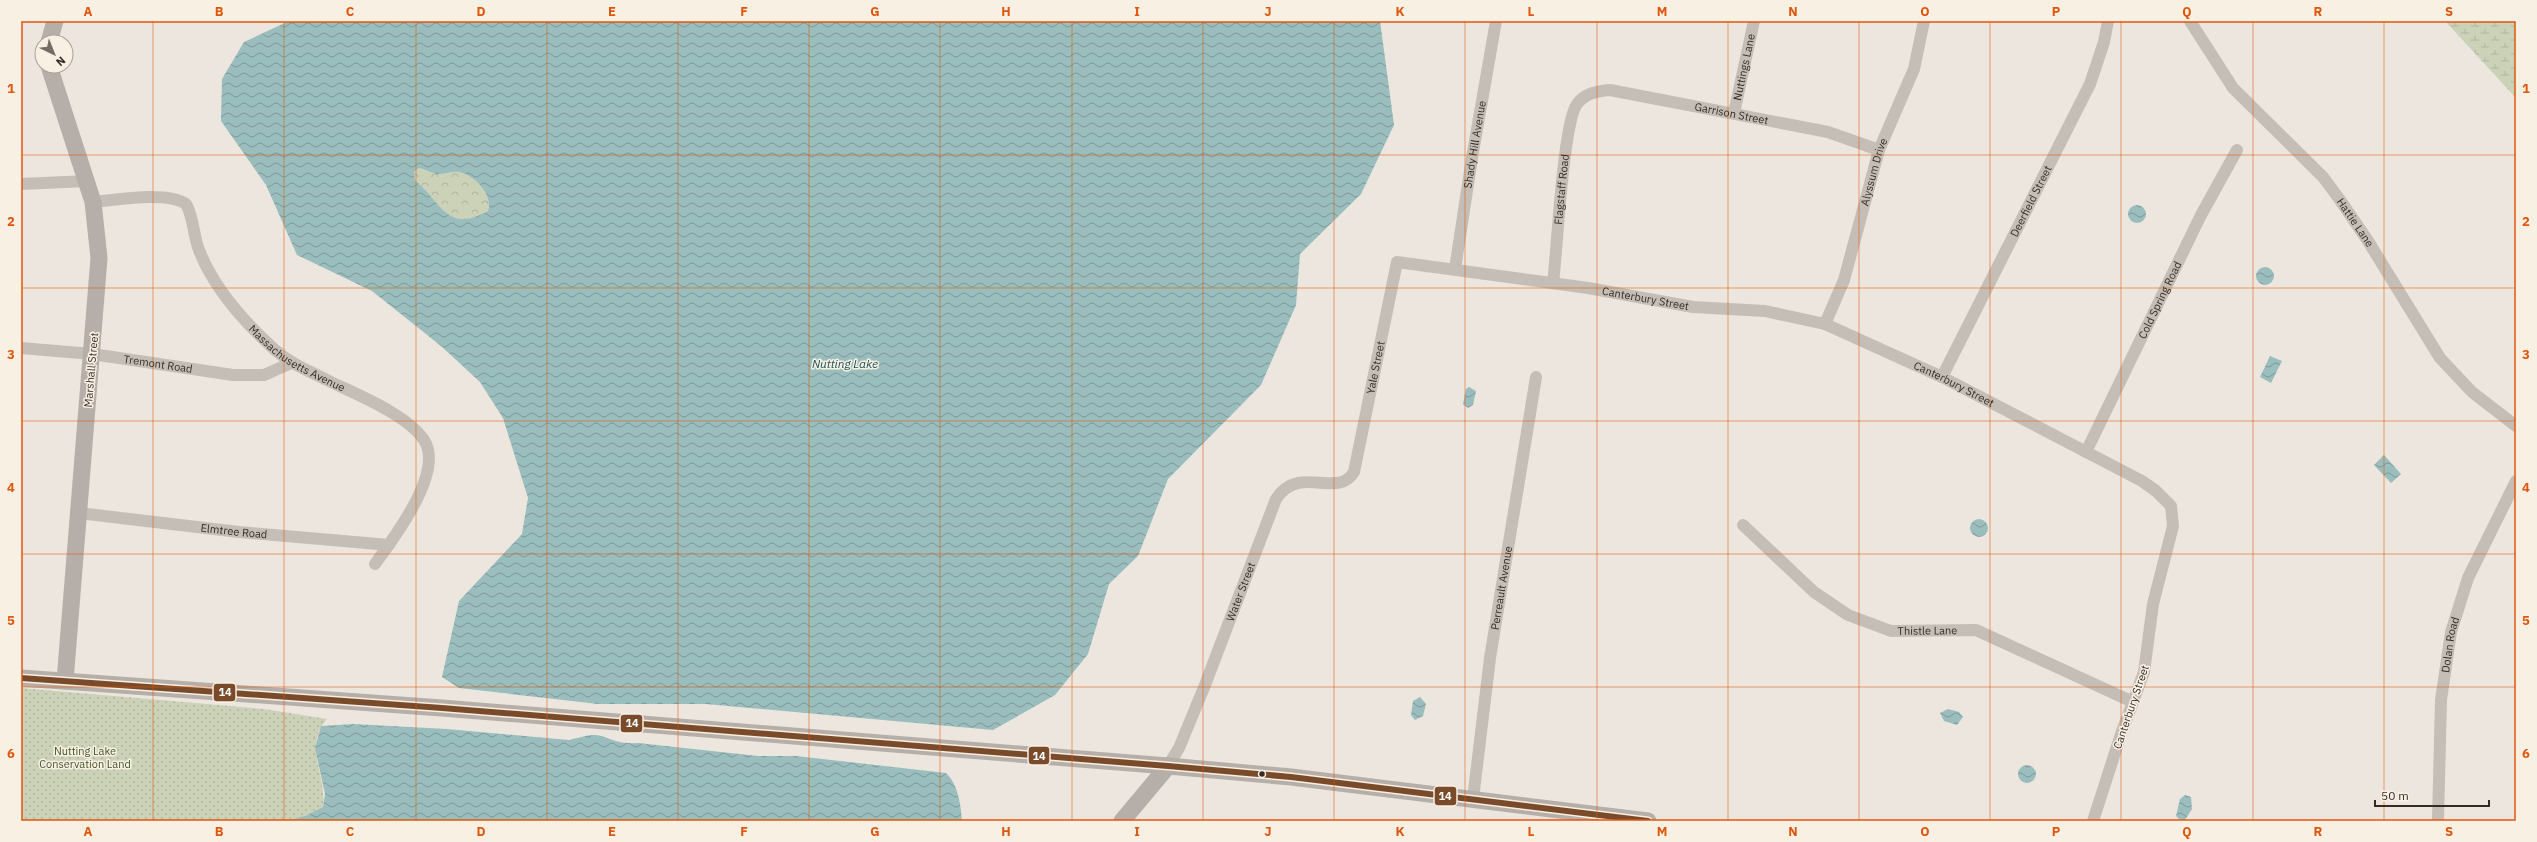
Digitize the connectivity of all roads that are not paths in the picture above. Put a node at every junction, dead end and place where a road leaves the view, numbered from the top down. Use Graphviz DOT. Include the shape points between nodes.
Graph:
graph roads {
  1 [pos="55,21"];
  2 [pos="1496,21"];
  3 [pos="1754,21"];
  4 [pos="1924,21"];
  5 [pos="2108,21"];
  6 [pos="2190,21"];
  7 [pos="51,34"];
  8 [pos="52,74"];
  9 [pos="1582,99"];
  10 [pos="1734,112"];
  11 [pos="1879,150"];
  12 [pos="2237,150"];
  13 [pos="87,181"];
  14 [pos="21,184"];
  15 [pos="93,202"];
  16 [pos="1397,262"];
  17 [pos="1455,269"];
  18 [pos="1553,283"];
  19 [pos="1825,324"];
  20 [pos="21,348"];
  21 [pos="92,354"];
  22 [pos="292,363"];
  23 [pos="1536,377"];
  24 [pos="1942,377"];
  25 [pos="2516,426"];
  26 [pos="2086,452"];
  27 [pos="1354,472"];
  28 [pos="2516,481"];
  29 [pos="79,513"];
  30 [pos="1743,525"];
  31 [pos="389,545"];
  32 [pos="375,564"];
  33 [pos="21,678"];
  34 [pos="65,681"];
  35 [pos="2133,702"];
  36 [pos="1168,766"];
  37 [pos="1472,799"];
  38 [pos="1638,820"];
  39 [pos="1122,821"];
  40 [pos="2094,821"];
  41 [pos="2438,821"];
  1 -- 7 [label="main road"];
  2 -- 17 [label="street, Shady Hill Avenue"];
  3 -- 10 [label="street, Nuttings Lane"];
  4 -- 11 [label="street, Alyssum Drive" via="1912,74"];
  5 -- 24 [label="street, Deerfield Street" via="2090,84"];
  6 -- 25 [label="street, Hattie Lane" via="2233,88 2323,178 2340,200 2440,358 2472,392"];
  8 -- 13 [label="main road, Marshall Street"];
  9 -- 10 [label="street, Garrison Street" via="1590,94 1610,90"];
  9 -- 18 [label="street, Flagstaff Road" via="1574,111 1568,143"];
  10 -- 11 [label="street, Garrison Street" via="1828,132"];
  11 -- 19 [label="street, Alyssum Drive" via="1844,280"];
  12 -- 26 [label="street, Cold Spring Road" via="2201,215"];
  13 -- 14 [label="street"];
  13 -- 15 [label="main road, Marshall Street"];
  15 -- 21 [label="main road, Marshall Street" via="99,258"];
  15 -- 22 [label="street, Massachusetts Avenue" via="133,198 174,199 186,204 198,247 210,275 243,318"];
  16 -- 17 [label="street, Canterbury Street"];
  16 -- 27 [label="street, Yale Street"];
  17 -- 18 [label="street, Canterbury Street"];
  18 -- 19 [label="street, Canterbury Street" via="1693,307 1765,311"];
  19 -- 24 [label="street, Canterbury Street"];
  20 -- 21 [label="street, Tremont Road"];
  21 -- 22 [label="street, Tremont Road" via="252,376 274,372"];
  21 -- 29 [label="main road, Marshall Street"];
  22 -- 31 [label="street, Massachusetts Avenue" via="396,416 418,432 425,441 428,460 416,502"];
  23 -- 37 [label="street, Perreault Avenue" via="1490,658"];
  24 -- 26 [label="street, Canterbury Street"];
  26 -- 35 [label="street, Canterbury Street" via="2156,491 2171,506 2173,516 2153,604 2147,657"];
  27 -- 36 [label="street, Water Street" via="1350,478 1338,484 1296,482 1287,486 1278,496 1205,685"];
  28 -- 41 [label="street, Dolan Road" via="2468,578 2451,632 2441,700"];
  29 -- 31 [label="street, Elmtree Road" via="239,532"];
  29 -- 34 [label="main road, Marshall Street"];
  30 -- 35 [label="street, Thistle Lane" via="1814,592 1848,614 1891,631 1976,630"];
  31 -- 32 [label="street, Massachusetts Avenue"];
  33 -- 34 [label="main road"];
  34 -- 36 [label="main road" via="520,714"];
  35 -- 40 [label="street, Canterbury Street"];
  36 -- 37 [label="main road" via="1291,777"];
  36 -- 39 [label="main road"];
  37 -- 38 [label="main road"];
}
